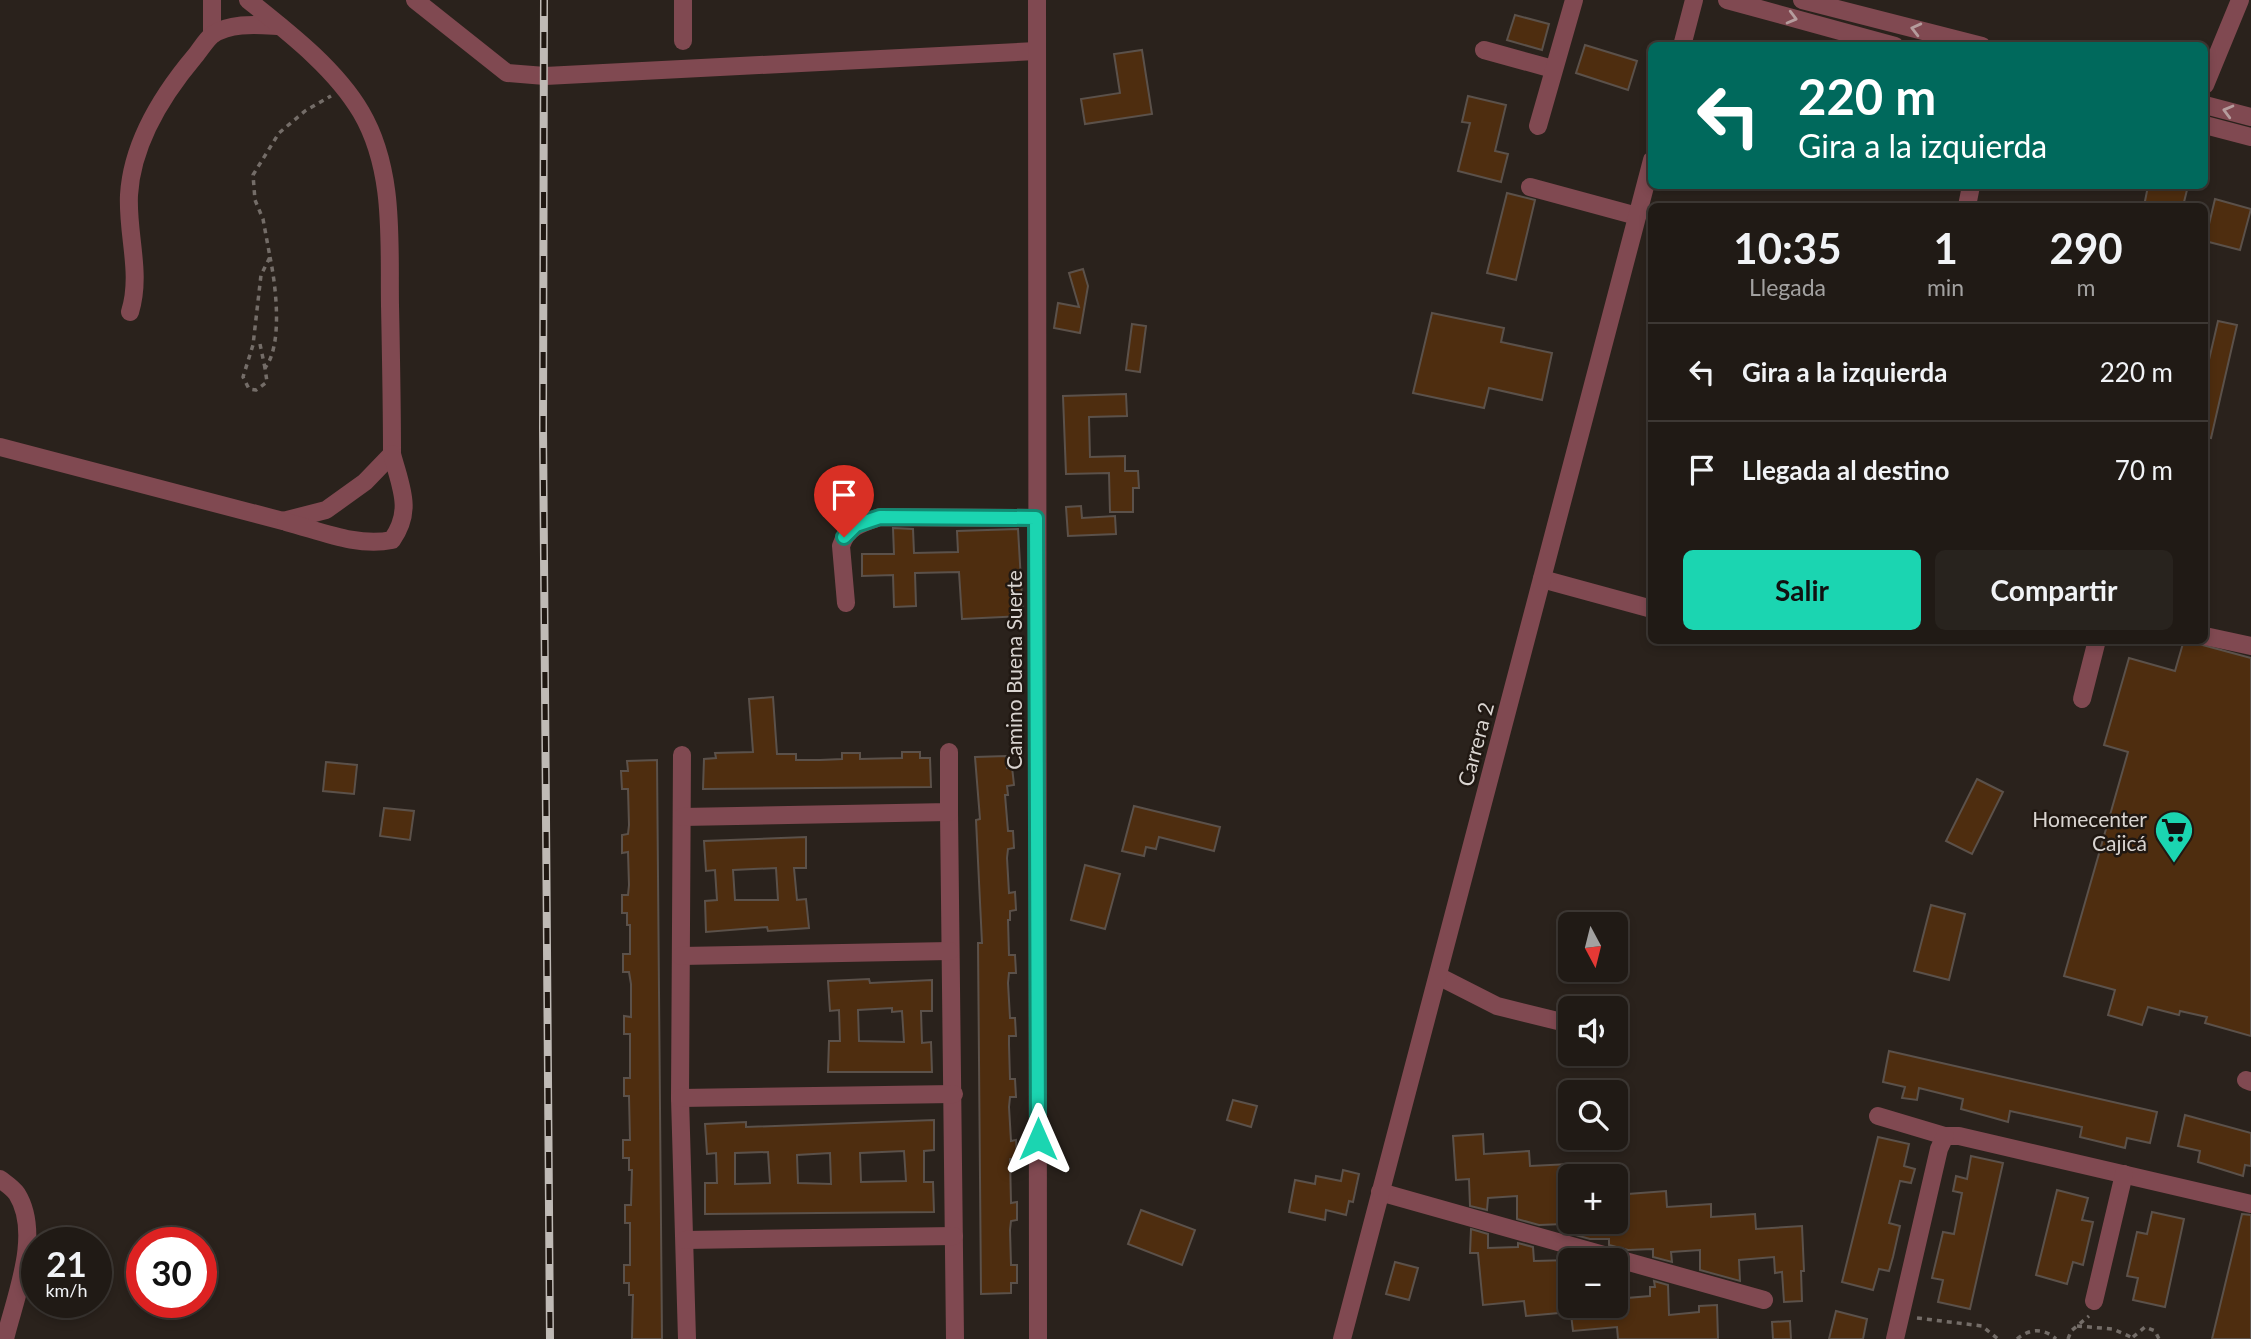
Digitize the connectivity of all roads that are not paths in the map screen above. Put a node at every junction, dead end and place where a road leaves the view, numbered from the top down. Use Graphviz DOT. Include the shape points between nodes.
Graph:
graph roads {
  1 [pos="212,0"];
  2 [pos="248,0"];
  3 [pos="415,0"];
  4 [pos="683,0"];
  5 [pos="1037,0"];
  6 [pos="1574,0"];
  7 [pos="1694,0"];
  8 [pos="1727,0"];
  9 [pos="1802,0"];
  10 [pos="1759,4"];
  11 [pos="2242,7"];
  12 [pos="280,26"];
  13 [pos="212,35"];
  14 [pos="683,41"];
  15 [pos="1683,42"];
  16 [pos="1882,42"];
  17 [pos="1966,42"];
  18 [pos="1484,50"];
  19 [pos="1037,51"];
  20 [pos="1553,69"];
  21 [pos="2208,79"];
  22 [pos="2208,106"];
  23 [pos="2251,117"];
  24 [pos="2208,126"];
  25 [pos="1538,127"];
  26 [pos="2251,137"];
  27 [pos="1648,175"];
  28 [pos="1530,187"];
  29 [pos="1637,216"];
  30 [pos="130,312"];
  31 [pos="0,447"];
  32 [pos="392,454"];
  33 [pos="1036,518"];
  34 [pos="284,521"];
  35 [pos="1542,579"];
  36 [pos="846,603"];
  37 [pos="1648,608"];
  38 [pos="2208,637"];
  39 [pos="2095,644"];
  40 [pos="2251,646"];
  41 [pos="2081,699"];
  42 [pos="949,752"];
  43 [pos="682,755"];
  44 [pos="949,812"];
  45 [pos="682,817"];
  46 [pos="950,951"];
  47 [pos="681,956"];
  48 [pos="1438,976"];
  49 [pos="1558,1021"];
  50 [pos="954,1094"];
  51 [pos="680,1097"];
  52 [pos="1878,1116"];
  53 [pos="1945,1136"];
  54 [pos="2124,1174"];
  55 [pos="0,1179"];
  56 [pos="1380,1192"];
  57 [pos="2251,1204"];
  58 [pos="954,1236"];
  59 [pos="685,1240"];
  60 [pos="1764,1300"];
  61 [pos="2094,1301"];
  62 [pos="5,1339"];
  63 [pos="687,1339"];
  64 [pos="954,1339"];
  65 [pos="1038,1339"];
  66 [pos="1342,1339"];
  67 [pos="1895,1339"];
  1 -- 13 [label="street"];
  2 -- 12 [label="street"];
  3 -- 19 [label="street" via="507,73 545,76"];
  4 -- 14 [label="street"];
  5 -- 19 [label="street, Camino Buena Suerte"];
  6 -- 20 [label="street"];
  7 -- 15 [label="street"];
  8 -- 10 [label="street"];
  17 -- 9 [label="street, one-way"];
  10 -- 16 [label="street, one-way"];
  11 -- 21 [label="street"];
  12 -- 13 [label="street" via="241,25"];
  12 -- 32 [label="street" via="345,88 375,140 389,215"];
  13 -- 30 [label="street" via="172,83 137,156 129,229 137,290"];
  18 -- 20 [label="street"];
  19 -- 33 [label="street, Camino Buena Suerte"];
  20 -- 25 [label="street"];
  23 -- 22 [label="street, one-way"];
  24 -- 26 [label="street"];
  27 -- 29 [label="street, Carrera 2"];
  28 -- 29 [label="street"];
  29 -- 35 [label="street, Carrera 2"];
  31 -- 34 [label="street"];
  32 -- 34 [label="street" via="365,482 326,510"];
  32 -- 34 [label="street" via="404,501 404,523 391,540 372,544"];
  33 -- 36 [label="street" via="880,517 856,525 841,546"];
  33 -- 65 [label="street, Camino Buena Suerte"];
  35 -- 37 [label="street"];
  35 -- 48 [label="street, Carrera 2"];
  38 -- 40 [label="street"];
  39 -- 41 [label="street"];
  42 -- 44 [label="street"];
  43 -- 45 [label="street"];
  44 -- 45 [label="street"];
  44 -- 46 [label="street"];
  45 -- 47 [label="street"];
  46 -- 47 [label="street"];
  46 -- 50 [label="street"];
  47 -- 51 [label="street"];
  48 -- 49 [label="street" via="1497,1006"];
  48 -- 56 [label="street, Carrera 2"];
  50 -- 51 [label="street"];
  50 -- 58 [label="street"];
  51 -- 59 [label="street"];
  52 -- 53 [label="street"];
  53 -- 54 [label="street"];
  53 -- 67 [label="street"];
  54 -- 57 [label="street"];
  54 -- 61 [label="street"];
  55 -- 62 [label="street" via="16,1193 26,1219 26,1249"];
  56 -- 60 [label="street"];
  56 -- 66 [label="street, Carrera 2"];
  58 -- 59 [label="street"];
  58 -- 64 [label="street"];
  59 -- 63 [label="street"];
}
